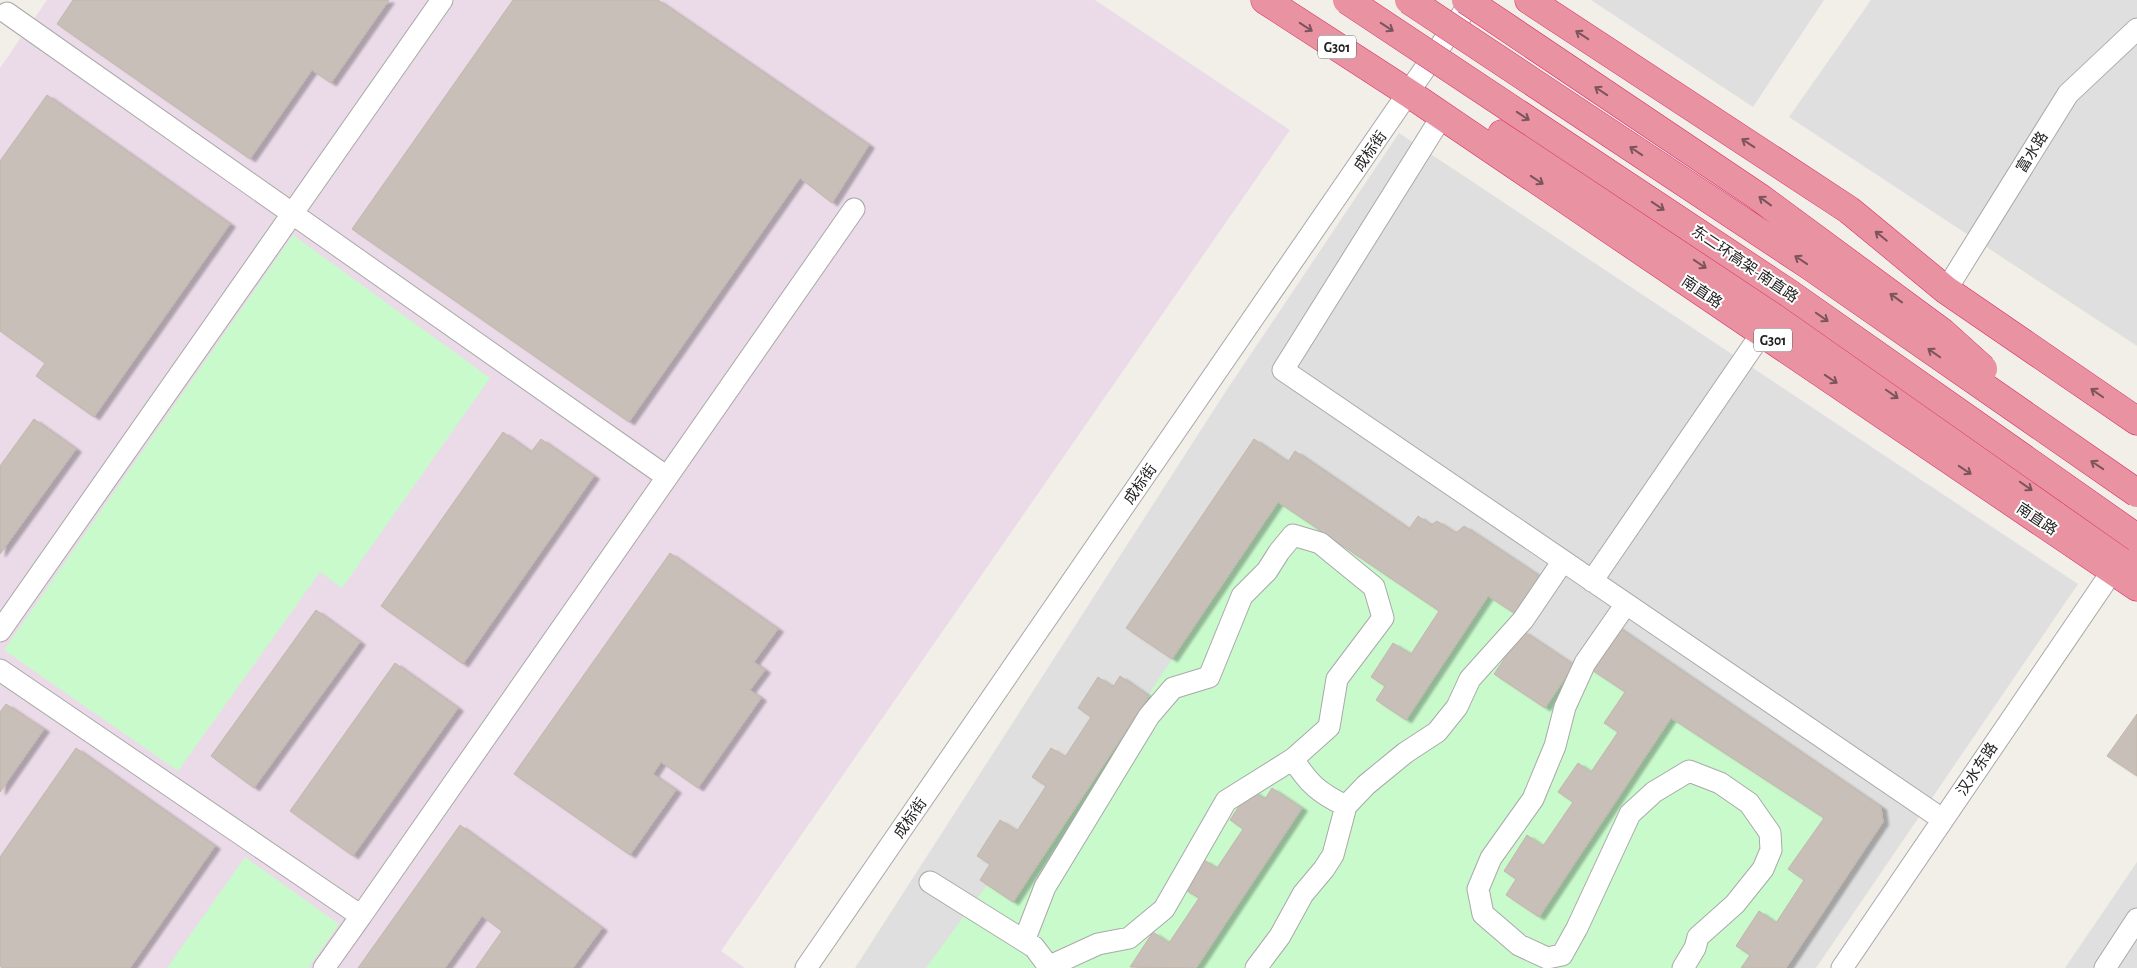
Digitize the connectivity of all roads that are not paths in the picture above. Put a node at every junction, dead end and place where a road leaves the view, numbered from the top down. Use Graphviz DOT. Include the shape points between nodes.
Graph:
graph roads {
  1 [pos="442,0"];
  2 [pos="1265,0"];
  3 [pos="1347,0"];
  4 [pos="1409,0"];
  5 [pos="1466,0"];
  6 [pos="1472,0"];
  7 [pos="1529,0"];
  8 [pos="8,12"];
  9 [pos="2137,29"];
  10 [pos="1410,94"];
  11 [pos="1442,116"];
  12 [pos="854,209"];
  13 [pos="291,214"];
  14 [pos="1946,290"];
  15 [pos="1762,333"];
  16 [pos="2137,421"];
  17 [pos="2065,444"];
  18 [pos="667,477"];
  19 [pos="2137,492"];
  20 [pos="2137,538"];
  21 [pos="1563,561"];
  22 [pos="2125,566"];
  23 [pos="1592,581"];
  24 [pos="2137,587"];
  25 [pos="1626,604"];
  26 [pos="0,631"];
  27 [pos="0,670"];
  28 [pos="1293,759"];
  29 [pos="1346,806"];
  30 [pos="1942,819"];
  31 [pos="930,882"];
  32 [pos="361,916"];
  33 [pos="2137,919"];
  34 [pos="1026,936"];
  35 [pos="1050,967"];
  36 [pos="324,968"];
  37 [pos="806,968"];
  38 [pos="1256,968"];
  39 [pos="1683,968"];
  40 [pos="1842,968"];
  41 [pos="2104,968"];
  1 -- 13 [label="street"];
  2 -- 10 [label="highway, 南直路 / G301, one-way"];
  3 -- 20 [label="highway, 东二环高架-南直路, one-way, bridge" via="1790,294"];
  17 -- 4 [label="highway, one-way, bridge" via="1810,266"];
  17 -- 5 [label="highway, one-way, bridge" via="1942,332 1759,197"];
  6 -- 10 [label="street, 成标街"];
  14 -- 7 [label="highway, one-way" via="1849,210"];
  8 -- 13 [label="street"];
  9 -- 14 [label="street, 富水路" via="2068,94"];
  10 -- 11 [label="highway, 南直路 / G301"];
  10 -- 37 [label="street, 成标街"];
  11 -- 15 [label="highway, 南直路 / G301, one-way"];
  11 -- 21 [label="street" via="1283,370"];
  11 -- 22 [label="highway, one-way" via="1497,132 1587,188 1837,356"];
  12 -- 18 [label="street"];
  13 -- 18 [label="street"];
  13 -- 26 [label="street"];
  16 -- 14 [label="highway, one-way"];
  15 -- 22 [label="highway, 南直路 / G301, one-way"];
  15 -- 23 [label="street"];
  19 -- 17 [label="highway, one-way, bridge"];
  18 -- 32 [label="street"];
  21 -- 23 [label="street"];
  21 -- 29 [label="street" via="1523,620 1470,679 1457,708 1437,732 1405,753"];
  22 -- 24 [label="highway, 南直路 / G301"];
  22 -- 30 [label="street, 汉水东路"];
  23 -- 25 [label="street"];
  25 -- 30 [label="street"];
  25 -- 39 [label="street" via="1585,663 1564,707 1555,746 1533,799 1491,858 1478,889 1483,914 1519,945 1547,958 1562,955 1630,814 1654,792 1689,771 1720,783 1749,803 1770,833 1771,850 1763,869 1735,904 1698,937"];
  27 -- 32 [label="street"];
  28 -- 29 [label="street" via="1307,781"];
  28 -- 34 [label="street" via="1329,727 1337,680 1384,618 1374,587 1320,543 1293,535 1268,571 1242,596 1208,677 1173,688 1149,716 1045,887"];
  28 -- 35 [label="street" via="1226,801 1164,909 1129,938 1098,944"];
  29 -- 38 [label="street" via="1333,855 1303,894 1280,936"];
  30 -- 40 [label="street, 汉水东路"];
  31 -- 35 [label="street" via="1034,947"];
  32 -- 36 [label="street"];
  33 -- 41 [label="street"];
}
